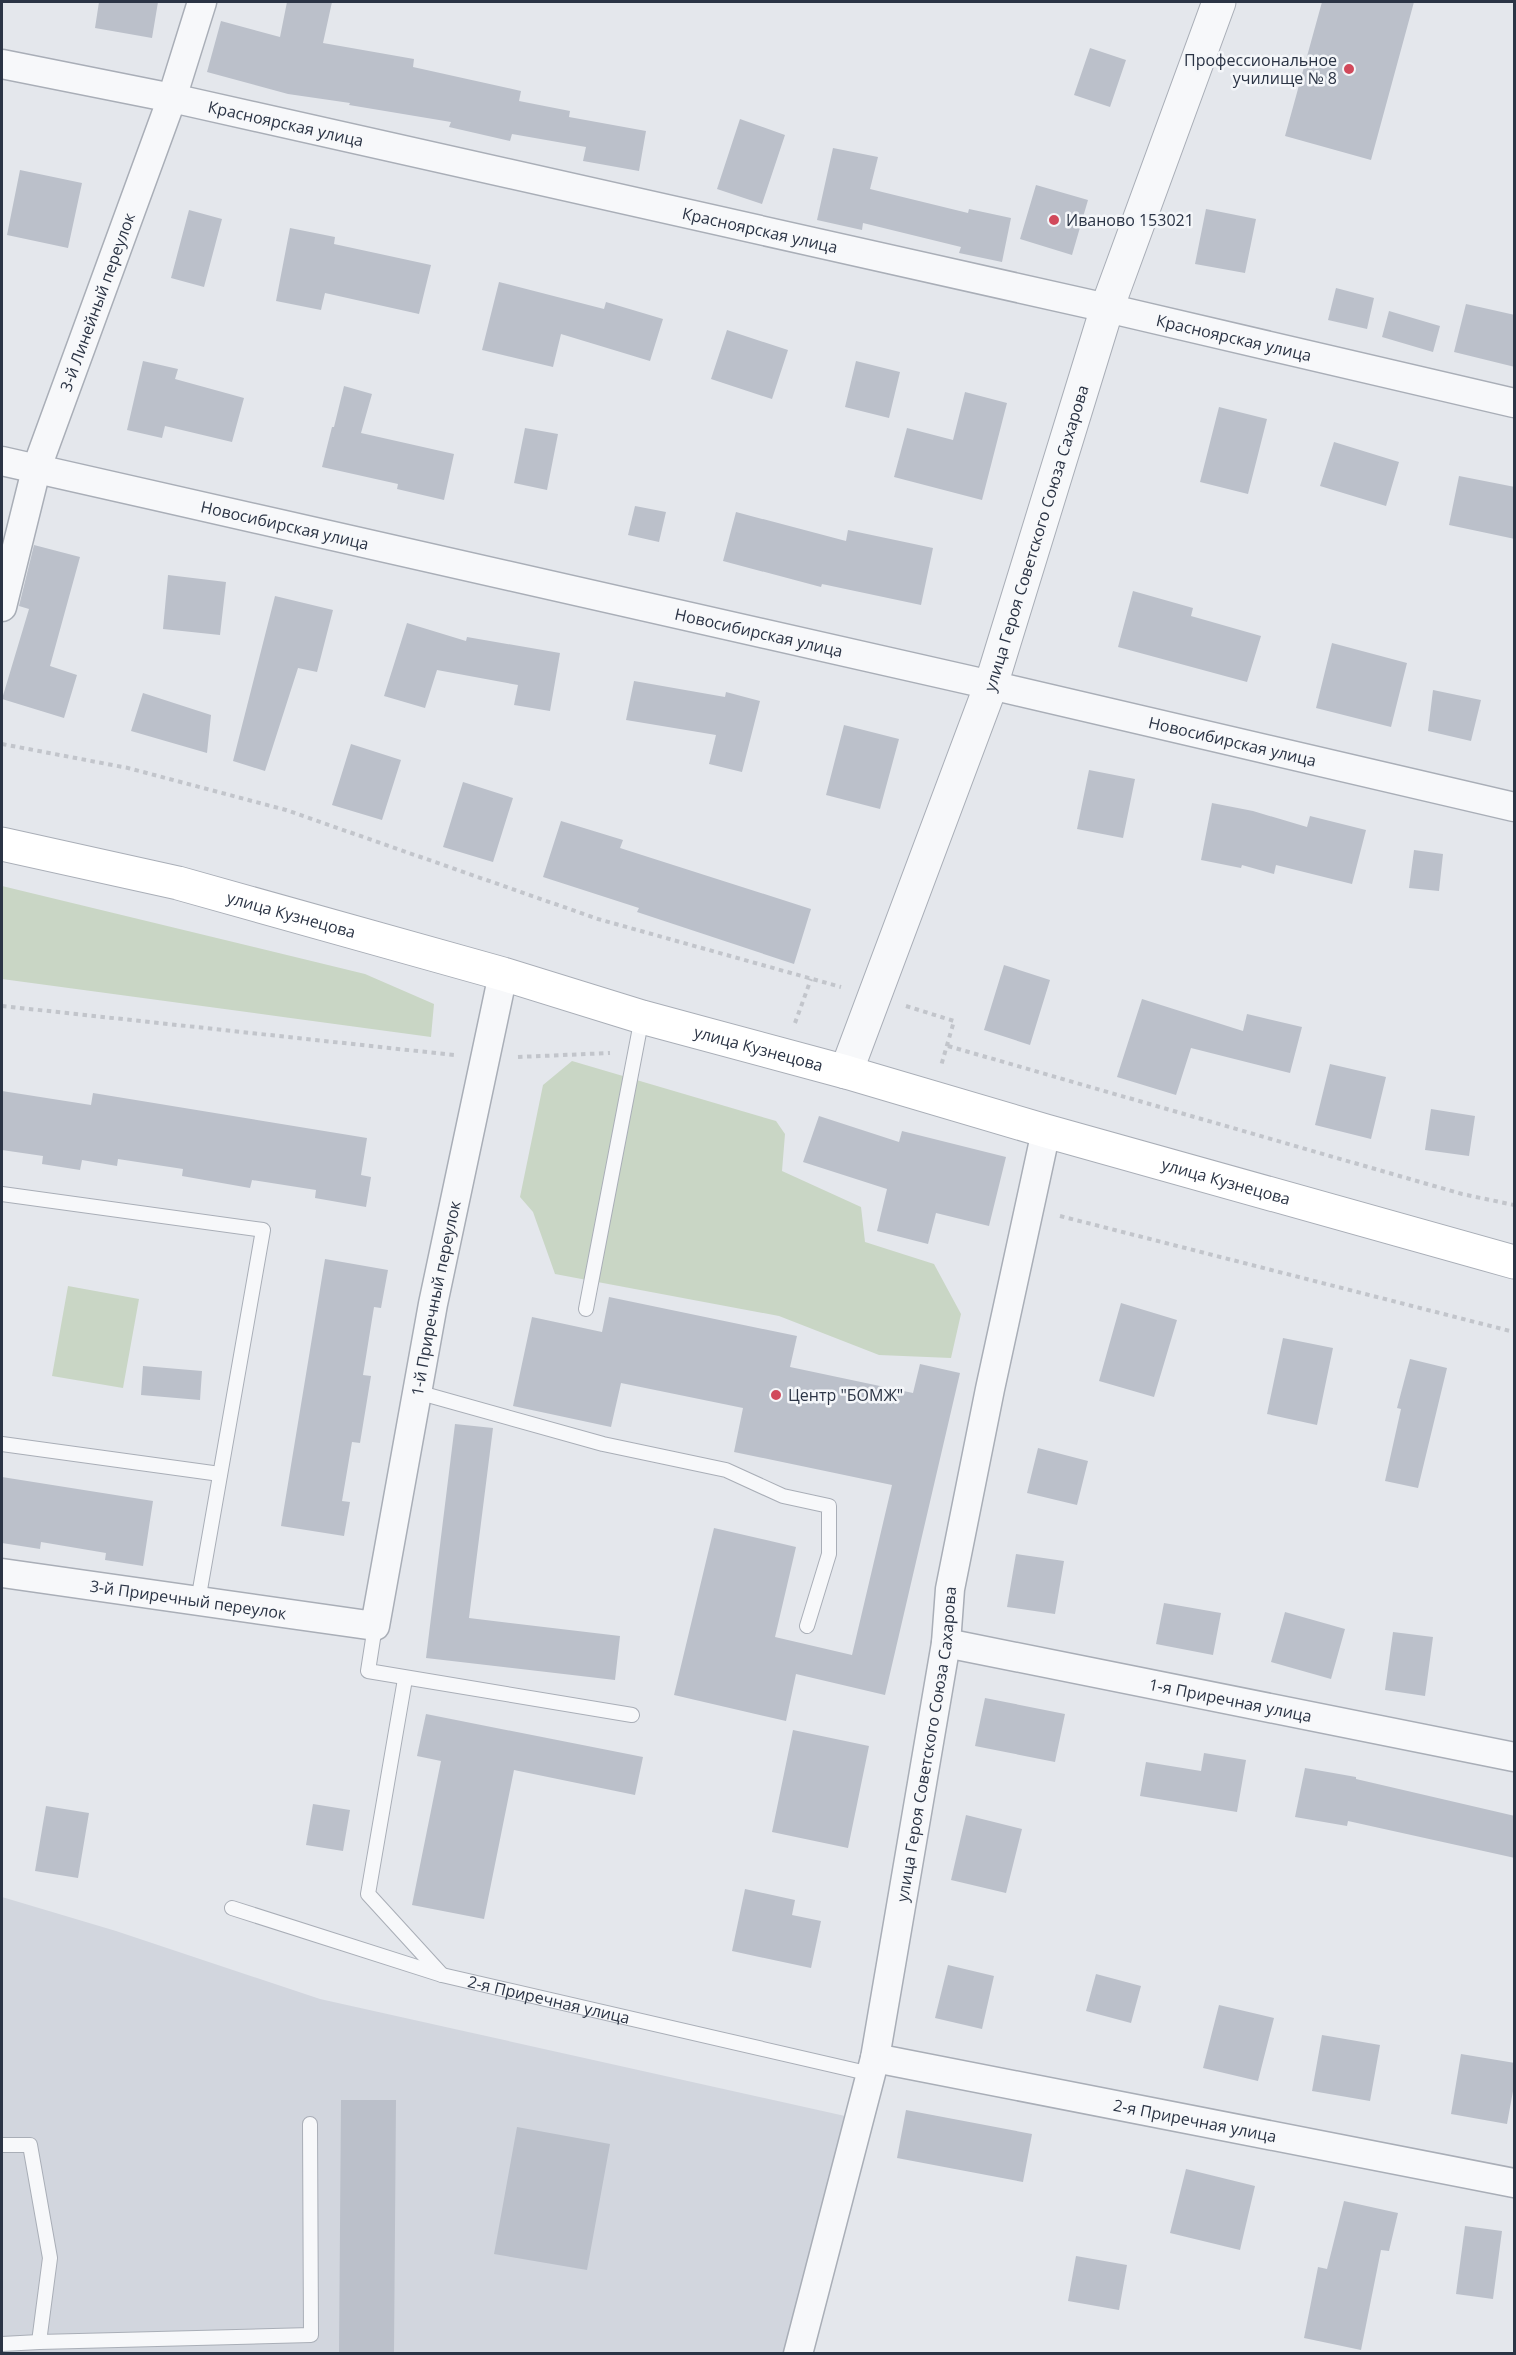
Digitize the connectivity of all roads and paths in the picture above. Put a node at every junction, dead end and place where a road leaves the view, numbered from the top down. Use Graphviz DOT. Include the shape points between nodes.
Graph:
graph roads {
  1 [pos="202,2"];
  2 [pos="1219,2"];
  3 [pos="2,64"];
  4 [pos="172,98"];
  5 [pos="1107,308"];
  6 [pos="1515,403"];
  7 [pos="2,461"];
  8 [pos="36,470"];
  9 [pos="2,607"];
  10 [pos="991,685"];
  11 [pos="2,744"];
  12 [pos="1515,807"];
  13 [pos="2,844"];
  14 [pos="503,974"];
  15 [pos="812,979"];
  16 [pos="2,1006"];
  17 [pos="642,1017"];
  18 [pos="948,1046"];
  19 [pos="485,1059"];
  20 [pos="846,1072"];
  21 [pos="1046,1131"];
  22 [pos="2,1194"];
  23 [pos="1515,1205"];
  24 [pos="1029,1209"];
  25 [pos="1515,1262"];
  26 [pos="586,1309"];
  27 [pos="1515,1332"];
  28 [pos="417,1392"];
  29 [pos="2,1444"];
  30 [pos="220,1474"];
  31 [pos="2,1573"];
  32 [pos="198,1601"];
  33 [pos="375,1626"];
  34 [pos="807,1626"];
  35 [pos="946,1643"];
  36 [pos="405,1679"];
  37 [pos="632,1715"];
  38 [pos="1515,1757"];
  39 [pos="232,1908"];
  40 [pos="442,1975"];
  41 [pos="873,2066"];
  42 [pos="310,2124"];
  43 [pos="2,2145"];
  44 [pos="1515,2183"];
  45 [pos="39,2342"];
  46 [pos="2,2344"];
  47 [pos="798,2354"];
  1 -- 4 [label="street, 3-й Линейный переулок"];
  2 -- 5 [label="street, улица Героя Советского Союза Сахарова"];
  3 -- 4 [label="street, Красноярская улица"];
  4 -- 5 [label="street, Красноярская улица"];
  4 -- 8 [label="street, 3-й Линейный переулок"];
  5 -- 6 [label="street, Красноярская улица"];
  5 -- 10 [label="street, улица Героя Советского Союза Сахарова"];
  7 -- 8 [label="street, Новосибирская улица"];
  8 -- 9 [label="street, 3-й Линейный переулок"];
  8 -- 10 [label="street, Новосибирская улица"];
  10 -- 12 [label="street, Новосибирская улица"];
  10 -- 20 [label="street, улица Героя Советского Союза Сахарова"];
  11 -- 15 [label="path" via="128,768 286,810 598,919"];
  13 -- 14 [label="main road, улица Кузнецова" via="178,883"];
  14 -- 17 [label="main road, улица Кузнецова"];
  14 -- 19 [label="street, 1-й Приречный переулок"];
  16 -- 19 [label="path"];
  17 -- 20 [label="main road, улица Кузнецова"];
  17 -- 26 [label="lane"];
  18 -- 23 [label="path" via="1462,1194"];
  19 -- 28 [label="street, 1-й Приречный переулок"];
  20 -- 21 [label="main road, улица Кузнецова"];
  21 -- 24 [label="street, улица Героя Советского Союза Сахарова"];
  21 -- 25 [label="main road, улица Кузнецова"];
  22 -- 30 [label="lane" via="263,1230"];
  24 -- 27 [label="path"];
  24 -- 35 [label="street, улица Героя Советского Союза Сахарова" via="950,1589"];
  28 -- 33 [label="street, 1-й Приречный переулок"];
  28 -- 34 [label="lane" via="603,1444 726,1470 783,1496 829,1506 829,1554"];
  29 -- 30 [label="lane"];
  30 -- 32 [label="lane"];
  31 -- 32 [label="street, 3-й Приречный переулок"];
  32 -- 33 [label="street, 3-й Приречный переулок"];
  33 -- 36 [label="lane" via="368,1671"];
  35 -- 38 [label="street, 1-я Приречная улица"];
  35 -- 41 [label="street, улица Героя Советского Союза Сахарова"];
  36 -- 37 [label="lane"];
  36 -- 40 [label="lane" via="368,1894"];
  39 -- 40 [label="lane, 2-я Приречная улица"];
  40 -- 41 [label="lane, 2-я Приречная улица"];
  41 -- 44 [label="street, 2-я Приречная улица"];
  41 -- 47 [label="street, улица Героя Советского Союза Сахарова"];
  42 -- 45 [label="lane" via="311,2335"];
  43 -- 45 [label="lane" via="30,2145 50,2258"];
  45 -- 46 [label="lane"];
}
